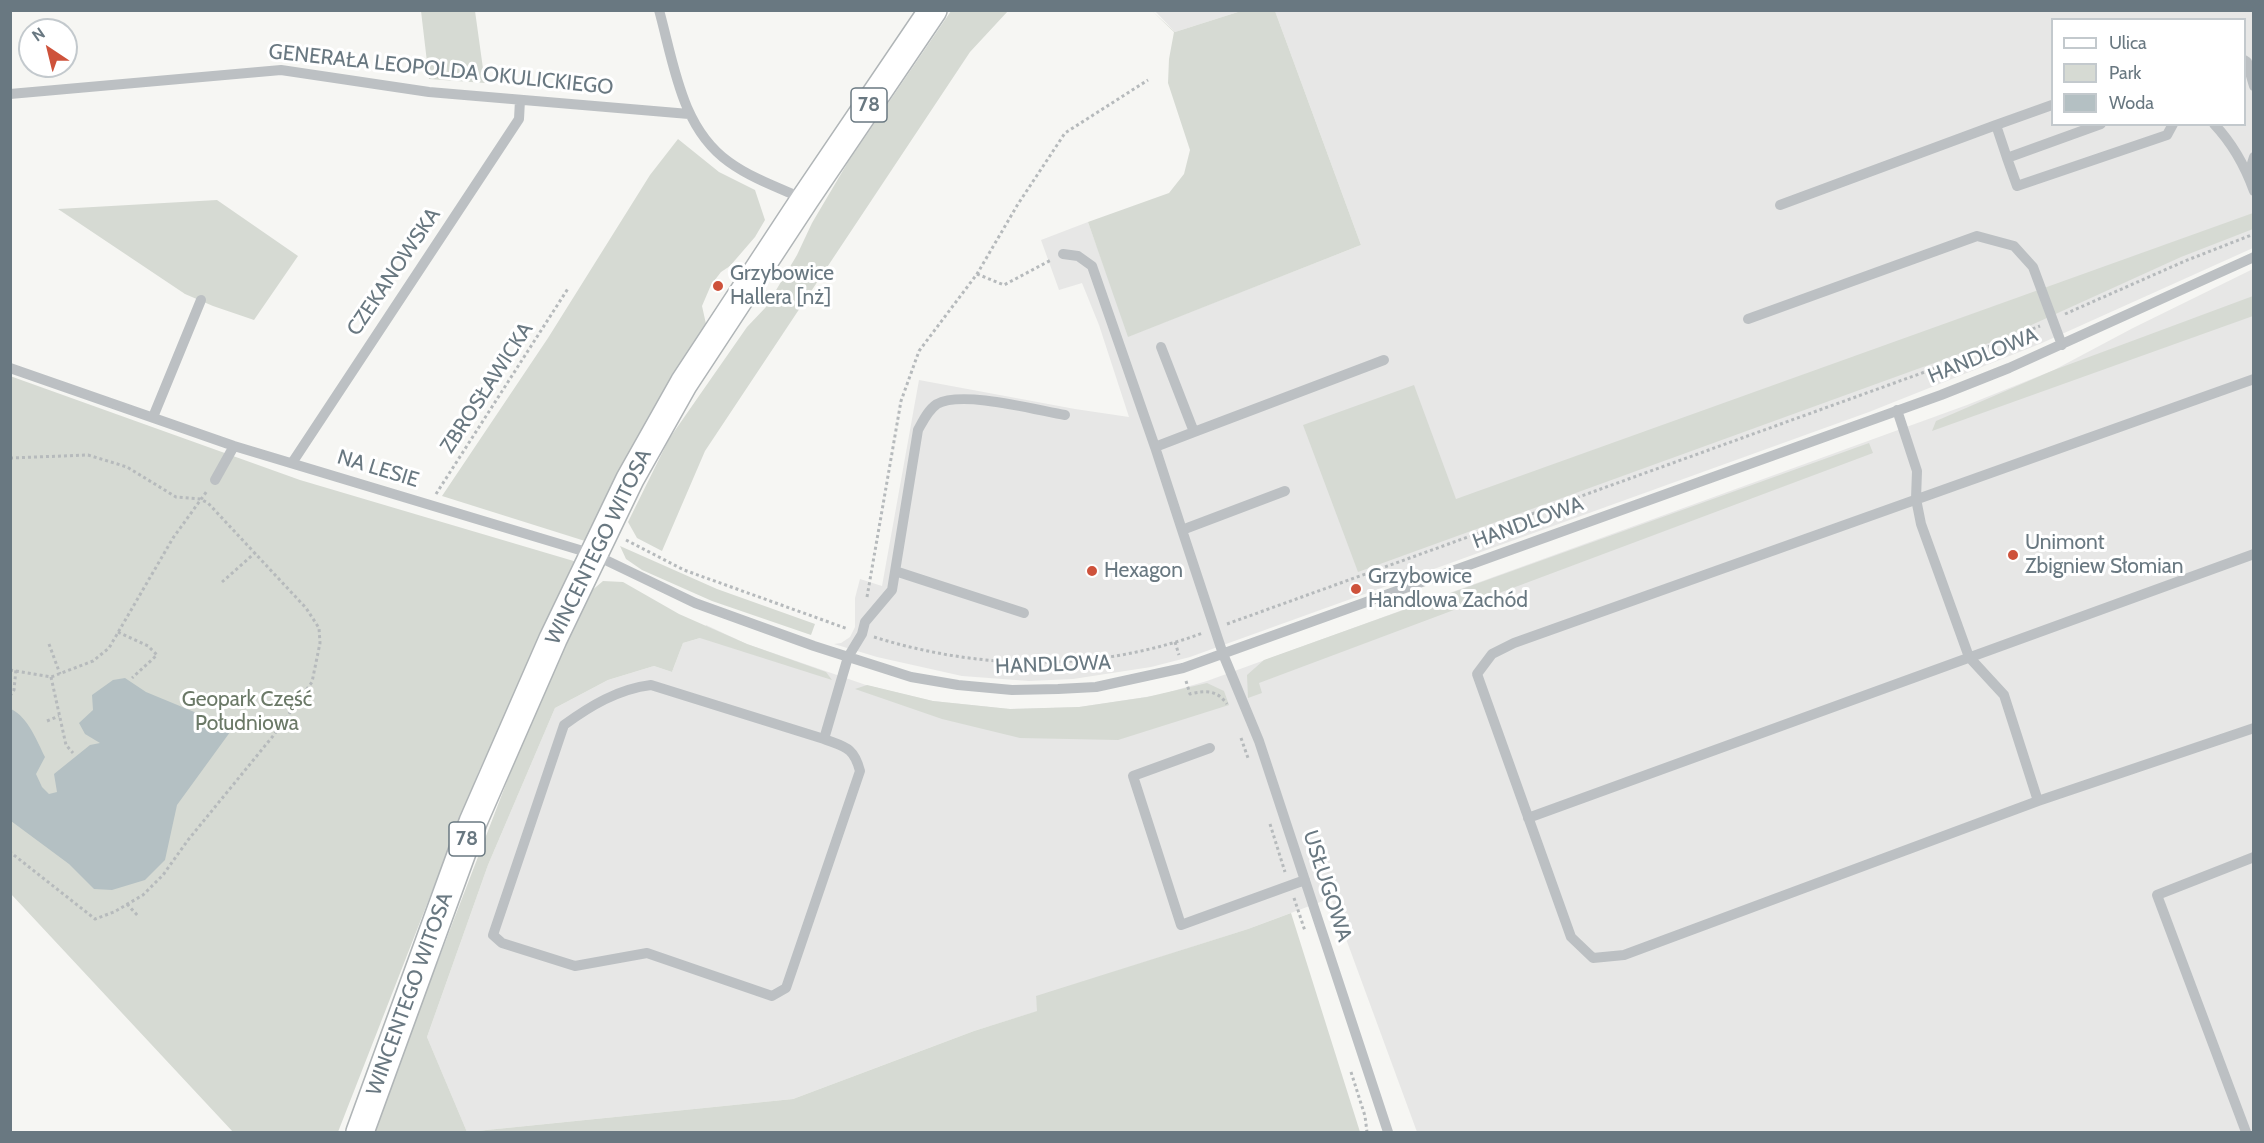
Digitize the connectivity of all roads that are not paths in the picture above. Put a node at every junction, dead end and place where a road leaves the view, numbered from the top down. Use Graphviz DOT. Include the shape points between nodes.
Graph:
graph roads {
  1 [pos="659,10"];
  2 [pos="933,10"];
  3 [pos="2246,61"];
  4 [pos="2253,86"];
  5 [pos="10,94"];
  6 [pos="519,100"];
  7 [pos="2051,105"];
  8 [pos="689,114"];
  9 [pos="1996,125"];
  10 [pos="2095,126"];
  11 [pos="2172,126"];
  12 [pos="2216,126"];
  13 [pos="2253,157"];
  14 [pos="2007,158"];
  15 [pos="2248,176"];
  16 [pos="2253,191"];
  17 [pos="805,200"];
  18 [pos="1780,205"];
  19 [pos="1063,254"];
  20 [pos="2253,257"];
  21 [pos="201,300"];
  22 [pos="1748,319"];
  23 [pos="2062,345"];
  24 [pos="1161,347"];
  25 [pos="1384,360"];
  26 [pos="10,368"];
  27 [pos="2253,379"];
  28 [pos="1897,410"];
  29 [pos="1065,415"];
  30 [pos="153,417"];
  31 [pos="1194,432"];
  32 [pos="234,446"];
  33 [pos="1155,447"];
  34 [pos="292,463"];
  35 [pos="215,480"];
  36 [pos="1285,491"];
  37 [pos="1916,499"];
  38 [pos="1182,530"];
  39 [pos="593,554"];
  40 [pos="2253,554"];
  41 [pos="895,571"];
  42 [pos="1024,613"];
  43 [pos="1223,654"];
  44 [pos="848,657"];
  45 [pos="1969,657"];
  46 [pos="2253,728"];
  47 [pos="824,739"];
  48 [pos="1210,748"];
  49 [pos="2038,801"];
  50 [pos="1528,818"];
  51 [pos="2253,857"];
  52 [pos="1305,879"];
  53 [pos="360,1132"];
  54 [pos="1388,1132"];
  55 [pos="2246,1132"];
  1 -- 8 [label="street"];
  2 -- 17 [label="main road, WINCENTEGO WITOSA / 78"];
  3 -- 4 [label="street"];
  5 -- 6 [label="street, GENERAŁA LEOPOLDA OKULICKIEGO" via="280,70 410,90"];
  6 -- 8 [label="street, GENERAŁA LEOPOLDA OKULICKIEGO"];
  6 -- 34 [label="street, CZEKANOWSKA" via="519,119"];
  7 -- 9 [label="street"];
  8 -- 17 [label="street" via="702,137 730,163"];
  9 -- 14 [label="street"];
  9 -- 18 [label="street"];
  10 -- 14 [label="street"];
  11 -- 14 [label="street" via="2167,135 2017,186"];
  12 -- 15 [label="street"];
  13 -- 15 [label="street"];
  15 -- 16 [label="street"];
  17 -- 39 [label="main road, WINCENTEGO WITOSA / 78" via="672,402"];
  19 -- 33 [label="street, USŁUGOWA" via="1078,255 1092,266"];
  20 -- 23 [label="street, HANDLOWA"];
  21 -- 30 [label="street"];
  22 -- 23 [label="street" via="1977,236 2014,246 2032,267"];
  23 -- 28 [label="street, HANDLOWA"];
  24 -- 31 [label="street"];
  25 -- 31 [label="street"];
  26 -- 30 [label="street, NA LESIE"];
  27 -- 37 [label="street"];
  28 -- 37 [label="street" via="1917,471"];
  28 -- 43 [label="street, HANDLOWA"];
  29 -- 41 [label="street" via="966,398 938,404 927,413 918,430"];
  30 -- 32 [label="street, NA LESIE"];
  31 -- 33 [label="street"];
  32 -- 34 [label="street, NA LESIE"];
  32 -- 35 [label="street"];
  33 -- 38 [label="street, USŁUGOWA"];
  34 -- 39 [label="street, NA LESIE"];
  36 -- 38 [label="street"];
  37 -- 45 [label="street" via="1921,524"];
  37 -- 50 [label="street" via="1492,654 1477,674"];
  38 -- 43 [label="street, USŁUGOWA"];
  39 -- 44 [label="street, HANDLOWA" via="695,603"];
  39 -- 53 [label="main road, WINCENTEGO WITOSA / 78" via="473,822"];
  40 -- 45 [label="street"];
  41 -- 42 [label="street"];
  41 -- 44 [label="street" via="892,590 866,622"];
  43 -- 44 [label="street, HANDLOWA" via="1183,668 1096,687 1012,690 911,677"];
  43 -- 52 [label="street, USŁUGOWA" via="1259,741"];
  44 -- 47 [label="street"];
  45 -- 49 [label="street" via="2004,695"];
  45 -- 50 [label="street"];
  46 -- 49 [label="street"];
  47 -- 47 [label="street" via="651,684 633,687 587,707 564,725 493,935 502,943 576,966 647,953 772,996 786,988 860,771 849,748"];
  48 -- 52 [label="street" via="1132,776 1181,925"];
  49 -- 50 [label="street" via="1624,955 1593,957 1571,937"];
  51 -- 55 [label="street" via="2157,895"];
  52 -- 54 [label="street, USŁUGOWA"];
}
